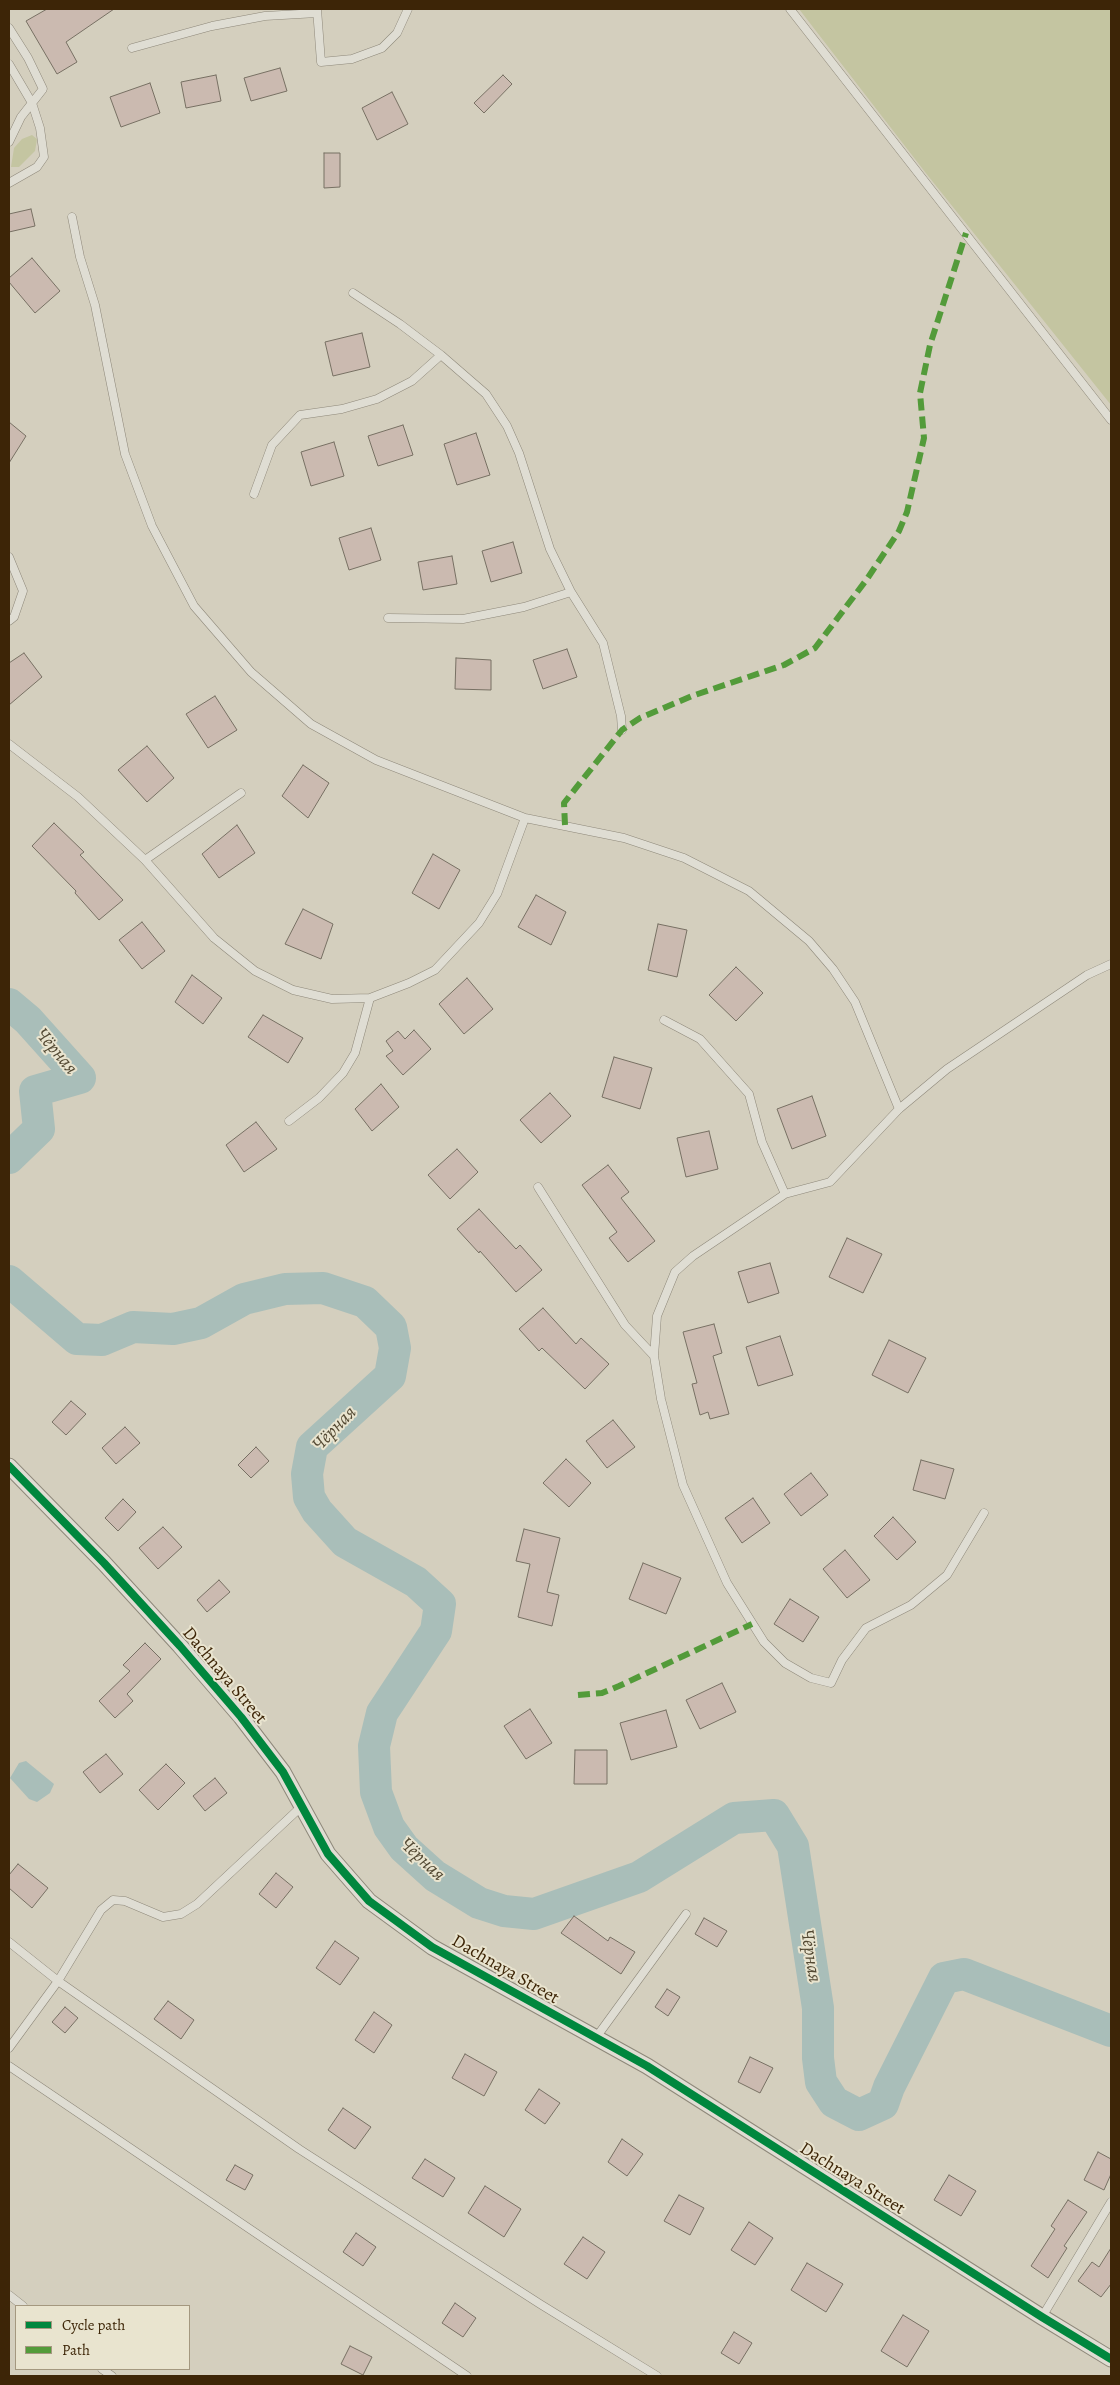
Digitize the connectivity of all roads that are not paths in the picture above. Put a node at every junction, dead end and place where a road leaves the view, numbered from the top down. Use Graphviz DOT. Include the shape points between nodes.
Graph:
graph roads {
  1 [pos="408,9"];
  2 [pos="790,9"];
  3 [pos="317,11"];
  4 [pos="9,28"];
  5 [pos="132,48"];
  6 [pos="9,64"];
  7 [pos="32,103"];
  8 [pos="9,142"];
  9 [pos="9,183"];
  10 [pos="72,217"];
  11 [pos="353,293"];
  12 [pos="441,355"];
  13 [pos="1111,420"];
  14 [pos="254,494"];
  15 [pos="9,557"];
  16 [pos="571,592"];
  17 [pos="388,618"];
  18 [pos="9,620"];
  19 [pos="622,730"];
  20 [pos="9,744"];
  21 [pos="241,793"];
  22 [pos="525,818"];
  23 [pos="145,860"];
  24 [pos="1111,964"];
  25 [pos="370,998"];
  26 [pos="664,1020"];
  27 [pos="899,1109"];
  28 [pos="289,1121"];
  29 [pos="538,1187"];
  30 [pos="785,1194"];
  31 [pos="654,1356"];
  32 [pos="9,1466"];
  33 [pos="984,1513"];
  34 [pos="302,1806"];
  35 [pos="686,1914"];
  36 [pos="9,1942"];
  37 [pos="58,1981"];
  38 [pos="594,2038"];
  39 [pos="9,2048"];
  40 [pos="9,2066"];
  41 [pos="1111,2202"];
  42 [pos="9,2295"];
  43 [pos="22,2305"];
  44 [pos="1042,2317"];
  45 [pos="1111,2359"];
  46 [pos="467,2376"];
  47 [pos="658,2376"];
  1 -- 3 [label="lane" via="397,33 382,48 352,59 321,62"];
  2 -- 13 [label="lane"];
  3 -- 5 [label="lane" via="212,26"];
  4 -- 7 [label="lane" via="43,89"];
  6 -- 7 [label="lane"];
  7 -- 8 [label="lane"];
  7 -- 9 [label="lane" via="44,157 37,167"];
  10 -- 22 [label="lane" via="95,305 125,454 152,526 194,606 251,672 311,724 376,760"];
  11 -- 12 [label="lane"];
  12 -- 14 [label="lane" via="412,381 377,399 300,415 272,444"];
  12 -- 16 [label="lane" via="486,394 507,426 520,453 550,549"];
  15 -- 18 [label="lane" via="22,592 14,617"];
  16 -- 17 [label="lane" via="524,607 463,620"];
  16 -- 19 [label="lane" via="603,643"];
  20 -- 23 [label="lane" via="78,797"];
  21 -- 23 [label="lane"];
  22 -- 25 [label="lane" via="497,894 480,923 435,970"];
  22 -- 27 [label="lane" via="624,838 684,858 749,891 808,941 834,969 855,1002"];
  23 -- 25 [label="lane" via="214,938 255,971 293,990 332,999"];
  24 -- 27 [label="lane" via="1087,975 947,1069"];
  25 -- 28 [label="lane" via="355,1053 343,1073 319,1098"];
  26 -- 30 [label="lane" via="700,1039 749,1094 762,1142"];
  27 -- 30 [label="lane" via="830,1182"];
  29 -- 31 [label="lane" via="625,1325"];
  30 -- 31 [label="lane" via="693,1256 675,1272 657,1316"];
  31 -- 33 [label="lane" via="683,1485 727,1583 764,1642 786,1663 811,1678 830,1683 842,1660 866,1628 911,1605 947,1575"];
  32 -- 34 [label="street, Dachnaya Street" via="180,1646 283,1772"];
  34 -- 37 [label="lane" via="197,1904 181,1914 163,1917 125,1901 113,1900 101,1910"];
  34 -- 38 [label="street, Dachnaya Street" via="328,1854 369,1901 432,1947"];
  35 -- 38 [label="lane"];
  36 -- 37 [label="lane"];
  37 -- 39 [label="lane"];
  37 -- 47 [label="lane" via="299,2149"];
  38 -- 44 [label="street, Dachnaya Street" via="647,2066"];
  40 -- 46 [label="lane"];
  41 -- 44 [label="lane"];
  42 -- 43 [label="lane"];
  44 -- 45 [label="street, Dachnaya Street"];
}
